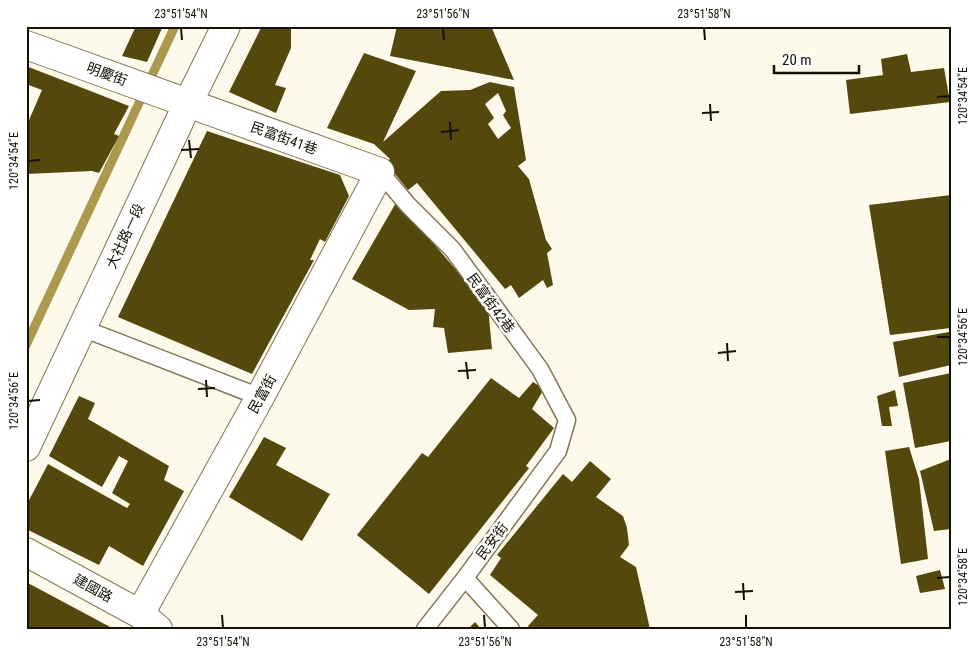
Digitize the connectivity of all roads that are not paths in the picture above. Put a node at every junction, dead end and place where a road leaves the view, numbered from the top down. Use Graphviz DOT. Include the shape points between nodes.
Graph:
graph roads {
  1 [pos="226,26"];
  2 [pos="26,45"];
  3 [pos="188,103"];
  4 [pos="380,172"];
  5 [pos="82,328"];
  6 [pos="260,397"];
  7 [pos="26,447"];
  8 [pos="558,451"];
  9 [pos="26,552"];
  10 [pos="465,578"];
  11 [pos="149,621"];
  12 [pos="424,629"];
  13 [pos="511,629"];
  1 -- 3 [label="street, 大社路一段"];
  2 -- 3 [label="street, 明慶街"];
  3 -- 4 [label="street, 民富街41巷"];
  3 -- 5 [label="street, 大社路一段"];
  4 -- 6 [label="street, 民富街"];
  4 -- 8 [label="lane, 民富街42巷" via="452,250 540,369 567,420"];
  5 -- 6 [label="lane"];
  5 -- 7 [label="street, 大社路一段"];
  6 -- 11 [label="street, 民富街"];
  8 -- 10 [label="lane, 民安街"];
  9 -- 11 [label="street, 建國路"];
  10 -- 12 [label="lane, 民安街"];
  10 -- 13 [label="lane"];
}
